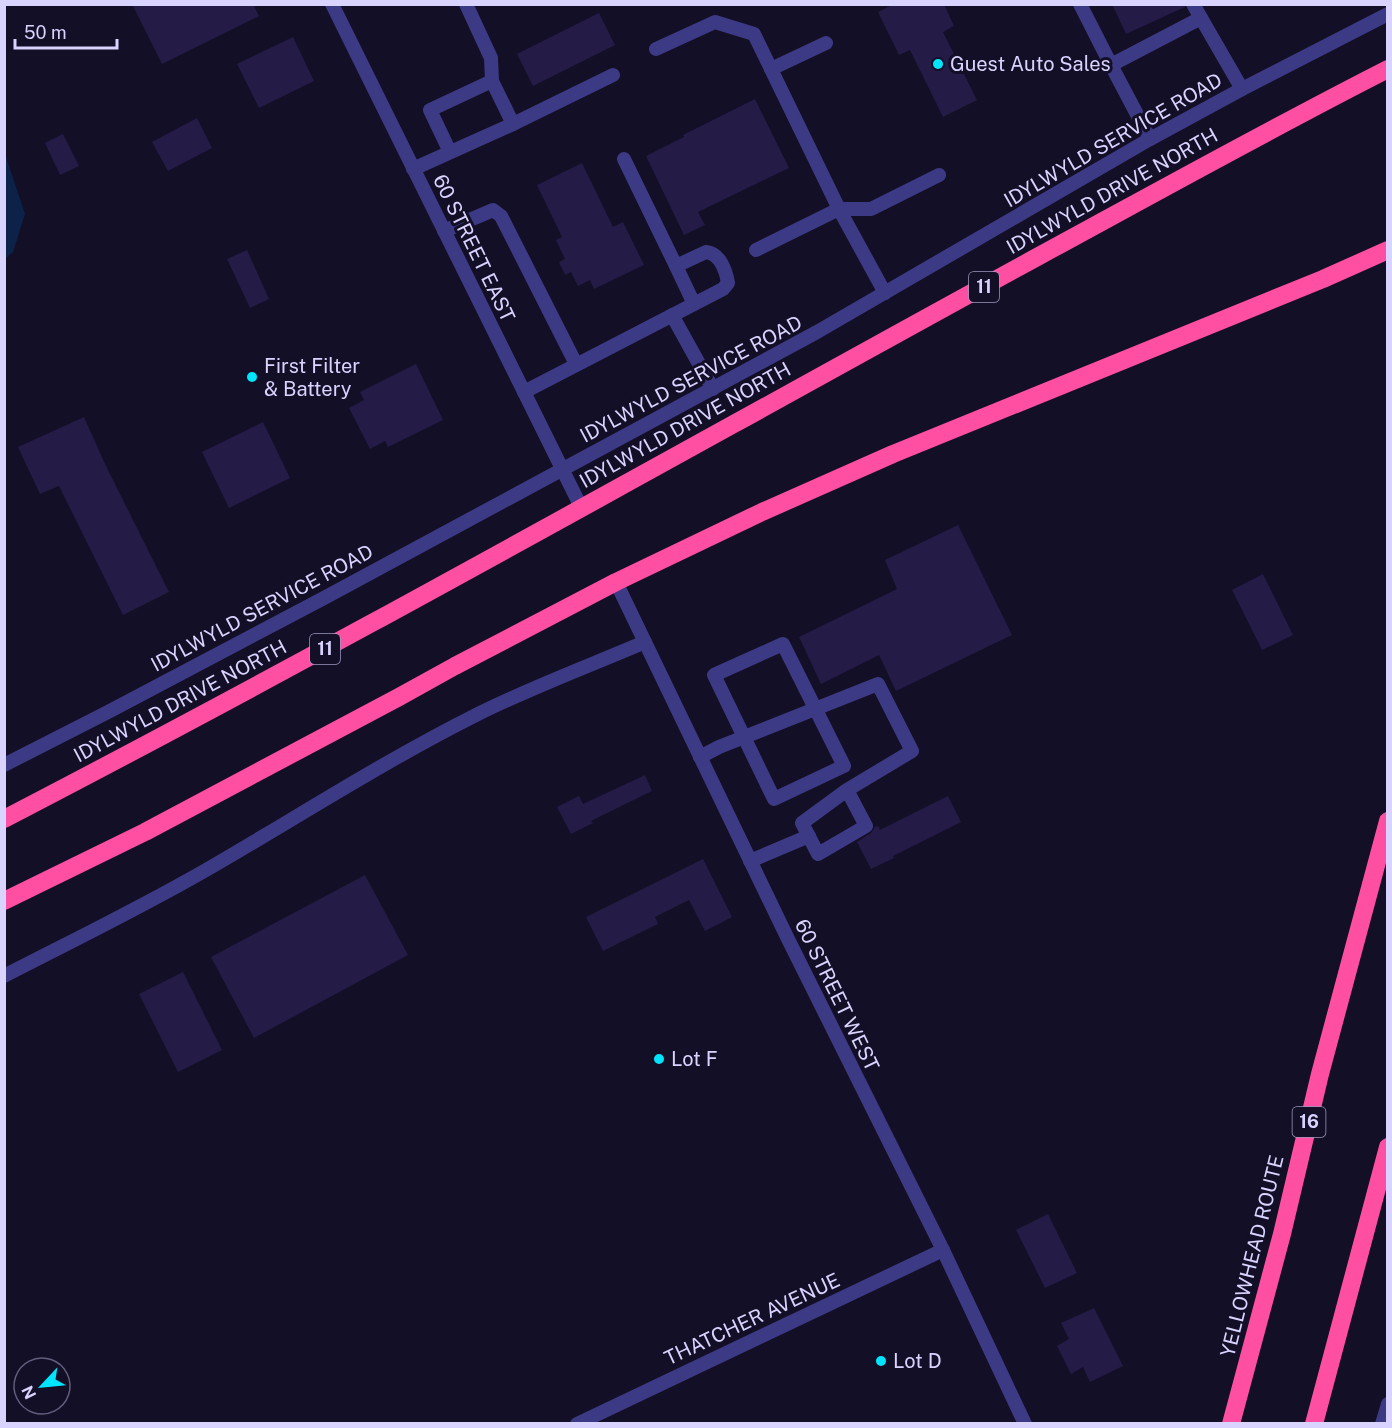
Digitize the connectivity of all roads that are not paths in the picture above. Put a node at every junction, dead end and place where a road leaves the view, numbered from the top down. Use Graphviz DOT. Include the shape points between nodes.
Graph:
graph roads {
  1 [pos="332,4"];
  2 [pos="466,4"];
  3 [pos="1080,4"];
  4 [pos="1193,4"];
  5 [pos="1388,14"];
  6 [pos="1201,18"];
  7 [pos="826,43"];
  8 [pos="656,49"];
  9 [pos="1111,65"];
  10 [pos="771,69"];
  11 [pos="1388,69"];
  12 [pos="614,75"];
  13 [pos="492,81"];
  14 [pos="1242,89"];
  15 [pos="513,124"];
  16 [pos="1150,139"];
  17 [pos="450,152"];
  18 [pos="624,159"];
  19 [pos="413,169"];
  20 [pos="939,175"];
  21 [pos="839,209"];
  22 [pos="444,231"];
  23 [pos="756,250"];
  24 [pos="1388,250"];
  25 [pos="676,266"];
  26 [pos="885,293"];
  27 [pos="694,304"];
  28 [pos="672,315"];
  29 [pos="576,364"];
  30 [pos="712,389"];
  31 [pos="524,392"];
  32 [pos="563,470"];
  33 [pos="582,507"];
  34 [pos="616,582"];
  35 [pos="645,642"];
  36 [pos="815,709"];
  37 [pos="744,737"];
  38 [pos="700,757"];
  39 [pos="4,765"];
  40 [pos="844,766"];
  41 [pos="851,788"];
  42 [pos="4,819"];
  43 [pos="1388,821"];
  44 [pos="145,832"];
  45 [pos="809,836"];
  46 [pos="750,861"];
  47 [pos="4,901"];
  48 [pos="4,914"];
  49 [pos="4,976"];
  50 [pos="1388,1146"];
  51 [pos="943,1250"];
  52 [pos="1388,1404"];
  53 [pos="577,1424"];
  54 [pos="1025,1424"];
  55 [pos="1231,1424"];
  56 [pos="1314,1424"];
  57 [pos="1382,1424"];
  1 -- 19 [label="street, 60 STREET EAST"];
  2 -- 13 [label="street" via="491,57"];
  3 -- 9 [label="street"];
  4 -- 6 [label="street"];
  5 -- 14 [label="street, IDYLWYLD SERVICE ROAD"];
  6 -- 9 [label="street"];
  6 -- 14 [label="street"];
  7 -- 10 [label="street"];
  8 -- 10 [label="street" via="716,22 754,34"];
  9 -- 16 [label="street"];
  10 -- 21 [label="street"];
  11 -- 33 [label="highway, IDYLWYLD DRIVE NORTH / 11"];
  12 -- 15 [label="street"];
  13 -- 15 [label="street"];
  13 -- 17 [label="street" via="430,110"];
  14 -- 16 [label="street, IDYLWYLD SERVICE ROAD"];
  15 -- 17 [label="street"];
  16 -- 26 [label="street, IDYLWYLD SERVICE ROAD"];
  17 -- 19 [label="street"];
  18 -- 25 [label="street"];
  19 -- 22 [label="street, 60 STREET EAST"];
  20 -- 21 [label="street" via="871,209"];
  21 -- 23 [label="street"];
  21 -- 26 [label="street"];
  22 -- 29 [label="street" via="492,210 501,216"];
  22 -- 31 [label="street, 60 STREET EAST"];
  24 -- 34 [label="highway" via="893,454"];
  25 -- 27 [label="street"];
  25 -- 27 [label="street" via="712,252 726,274 728,283 723,289"];
  26 -- 30 [label="street, IDYLWYLD SERVICE ROAD"];
  27 -- 28 [label="street"];
  28 -- 29 [label="street"];
  28 -- 30 [label="street"];
  29 -- 31 [label="street"];
  30 -- 32 [label="street, IDYLWYLD SERVICE ROAD"];
  31 -- 32 [label="street, 60 STREET EAST"];
  32 -- 33 [label="street, 60 STREET EAST"];
  32 -- 39 [label="street, IDYLWYLD SERVICE ROAD"];
  33 -- 42 [label="highway, IDYLWYLD DRIVE NORTH / 11" via="320,652"];
  34 -- 35 [label="street, 60 STREET WEST"];
  34 -- 44 [label="highway"];
  35 -- 38 [label="street, 60 STREET WEST"];
  35 -- 49 [label="street" via="479,713 160,895"];
  36 -- 37 [label="street"];
  36 -- 37 [label="street" via="783,644 714,675"];
  36 -- 40 [label="street"];
  36 -- 41 [label="street" via="878,684 912,751"];
  37 -- 38 [label="street"];
  37 -- 40 [label="street" via="774,799"];
  38 -- 46 [label="street, 60 STREET WEST"];
  40 -- 41 [label="street"];
  41 -- 45 [label="street" via="802,823"];
  41 -- 45 [label="street" via="866,826 818,854"];
  43 -- 55 [label="highway, YELLOWHEAD ROUTE / 16"];
  44 -- 47 [label="highway"];
  44 -- 48 [label="highway"];
  45 -- 46 [label="street"];
  46 -- 51 [label="street, 60 STREET WEST"];
  50 -- 56 [label="highway"];
  51 -- 53 [label="street, THATCHER AVENUE"];
  51 -- 54 [label="street, 60 STREET WEST"];
  52 -- 57 [label="street"];
}
